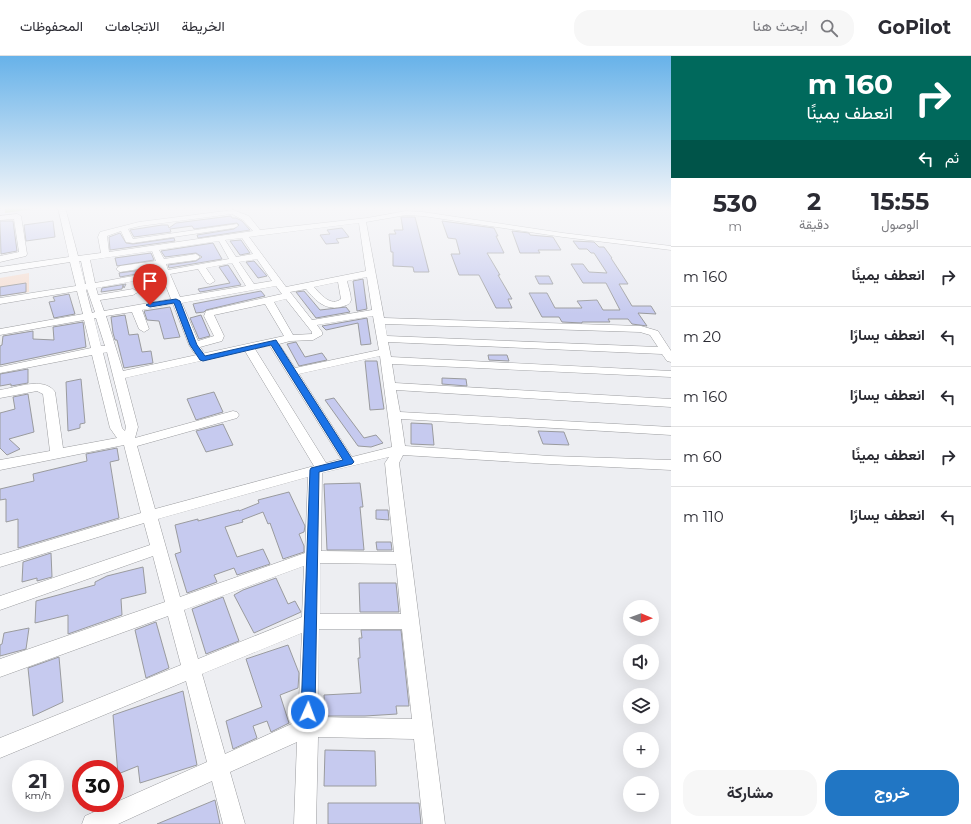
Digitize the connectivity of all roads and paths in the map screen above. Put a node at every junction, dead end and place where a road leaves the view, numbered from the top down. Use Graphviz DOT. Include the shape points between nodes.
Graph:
graph roads {
  1 [pos="21,243"];
  2 [pos="74,243"];
  3 [pos="103,243"];
  4 [pos="184,243"];
  5 [pos="216,243"];
  6 [pos="223,243"];
  7 [pos="249,243"];
  8 [pos="369,243"];
  9 [pos="628,243"];
  10 [pos="671,248"];
  11 [pos="156,252"];
  12 [pos="23,254"];
  13 [pos="106,255"];
  14 [pos="258,256"];
  15 [pos="196,257"];
  16 [pos="0,259"];
  17 [pos="234,260"];
  18 [pos="80,261"];
  19 [pos="161,263"];
  20 [pos="200,266"];
  21 [pos="24,267"];
  22 [pos="120,269"];
  23 [pos="0,270"];
  24 [pos="166,272"];
  25 [pos="372,273"];
  26 [pos="0,275"];
  27 [pos="342,278"];
  28 [pos="210,281"];
  29 [pos="308,285"];
  30 [pos="91,286"];
  31 [pos="80,288"];
  32 [pos="252,288"];
  33 [pos="283,290"];
  34 [pos="133,292"];
  35 [pos="95,298"];
  36 [pos="268,300"];
  37 [pos="0,301"];
  38 [pos="176,301"];
  39 [pos="136,308"];
  40 [pos="100,314"];
  41 [pos="88,316"];
  42 [pos="378,316"];
  43 [pos="310,323"];
  44 [pos="144,329"];
  45 [pos="0,332"];
  46 [pos="290,338"];
  47 [pos="273,342"];
  48 [pos="194,345"];
  49 [pos="110,348"];
  50 [pos="249,348"];
  51 [pos="384,350"];
  52 [pos="96,351"];
  53 [pos="668,355"];
  54 [pos="203,358"];
  55 [pos="0,370"];
  56 [pos="292,372"];
  57 [pos="671,374"];
  58 [pos="118,376"];
  59 [pos="390,386"];
  60 [pos="0,394"];
  61 [pos="671,403"];
  62 [pos="233,415"];
  63 [pos="394,415"];
  64 [pos="671,431"];
  65 [pos="129,440"];
  66 [pos="399,450"];
  67 [pos="57,453"];
  68 [pos="349,462"];
  69 [pos="0,465"];
  70 [pos="671,465"];
  71 [pos="318,469"];
  72 [pos="150,516"];
  73 [pos="159,548"];
  74 [pos="312,557"];
  75 [pos="403,558"];
  76 [pos="0,561"];
  77 [pos="0,603"];
  78 [pos="175,606"];
  79 [pos="410,621"];
  80 [pos="310,622"];
  81 [pos="0,668"];
  82 [pos="192,670"];
  83 [pos="307,727"];
  84 [pos="423,729"];
  85 [pos="0,748"];
  86 [pos="218,767"];
  87 [pos="93,824"];
  88 [pos="234,824"];
  89 [pos="305,824"];
  90 [pos="434,824"];
  1 -- 12 [label="street"];
  2 -- 18 [label="street"];
  3 -- 13 [label="street"];
  4 -- 13 [label="street"];
  5 -- 11 [label="street"];
  6 -- 17 [label="street"];
  7 -- 14 [label="street"];
  8 -- 25 [label="street"];
  9 -- 10 [label="street"];
  11 -- 18 [label="street"];
  11 -- 19 [label="street"];
  12 -- 16 [label="street"];
  12 -- 21 [label="street"];
  13 -- 18 [label="street"];
  14 -- 17 [label="street"];
  14 -- 33 [label="street"];
  15 -- 19 [label="street"];
  17 -- 20 [label="street"];
  17 -- 32 [label="street"];
  18 -- 21 [label="street"];
  18 -- 26 [label="street"];
  18 -- 30 [label="street"];
  18 -- 31 [label="street"];
  19 -- 22 [label="street"];
  19 -- 24 [label="street"];
  20 -- 24 [label="street"];
  20 -- 28 [label="street"];
  21 -- 23 [label="street"];
  24 -- 30 [label="street"];
  24 -- 38 [label="street"];
  25 -- 27 [label="street"];
  25 -- 42 [label="street"];
  27 -- 29 [label="street"];
  27 -- 29 [label="street" via="346,299 342,303 332,305 323,302"];
  29 -- 33 [label="street"];
  30 -- 31 [label="street"];
  30 -- 35 [label="street"];
  31 -- 37 [label="street"];
  31 -- 41 [label="street"];
  32 -- 33 [label="street"];
  32 -- 38 [label="street"];
  33 -- 36 [label="street"];
  33 -- 43 [label="street"];
  34 -- 35 [label="street"];
  35 -- 40 [label="street"];
  36 -- 46 [label="street"];
  36 -- 48 [label="street" via="210,313 209,316 220,336 218,339"];
  38 -- 39 [label="street"];
  38 -- 48 [label="street"];
  39 -- 40 [label="street"];
  39 -- 44 [label="street"];
  40 -- 41 [label="street"];
  40 -- 49 [label="street"];
  41 -- 45 [label="street"];
  41 -- 52 [label="street"];
  42 -- 43 [label="street"];
  42 -- 51 [label="street"];
  42 -- 53 [label="street" via="641,329 654,333"];
  43 -- 46 [label="street" via="317,335"];
  46 -- 47 [label="street"];
  47 -- 50 [label="street"];
  47 -- 56 [label="street"];
  48 -- 54 [label="street"];
  49 -- 52 [label="street"];
  49 -- 58 [label="street"];
  50 -- 54 [label="street"];
  50 -- 71 [label="street"];
  51 -- 53 [label="street"];
  51 -- 56 [label="street"];
  51 -- 57 [label="street"];
  51 -- 59 [label="street"];
  52 -- 55 [label="street"];
  52 -- 65 [label="street" via="116,428"];
  54 -- 58 [label="street"];
  56 -- 68 [label="street"];
  58 -- 65 [label="street" via="132,427"];
  59 -- 61 [label="street"];
  59 -- 63 [label="street"];
  60 -- 67 [label="street" via="37,387 49,392"];
  62 -- 65 [label="street"];
  63 -- 64 [label="street"];
  63 -- 66 [label="street"];
  65 -- 67 [label="street"];
  65 -- 72 [label="street"];
  66 -- 68 [label="street"];
  66 -- 70 [label="street"];
  66 -- 75 [label="street" via="392,463"];
  67 -- 69 [label="street"];
  68 -- 71 [label="street"];
  71 -- 72 [label="street"];
  71 -- 74 [label="street"];
  72 -- 73 [label="street"];
  72 -- 76 [label="street"];
  73 -- 77 [label="street"];
  73 -- 78 [label="street"];
  74 -- 75 [label="street"];
  74 -- 78 [label="street"];
  74 -- 80 [label="street"];
  75 -- 79 [label="street"];
  78 -- 81 [label="street"];
  78 -- 82 [label="street"];
  79 -- 80 [label="street"];
  79 -- 84 [label="street"];
  80 -- 82 [label="street"];
  80 -- 83 [label="street"];
  82 -- 85 [label="street"];
  82 -- 86 [label="street"];
  83 -- 84 [label="street"];
  83 -- 86 [label="street"];
  83 -- 89 [label="street"];
  84 -- 90 [label="street"];
  86 -- 87 [label="street"];
  86 -- 88 [label="street"];
}
